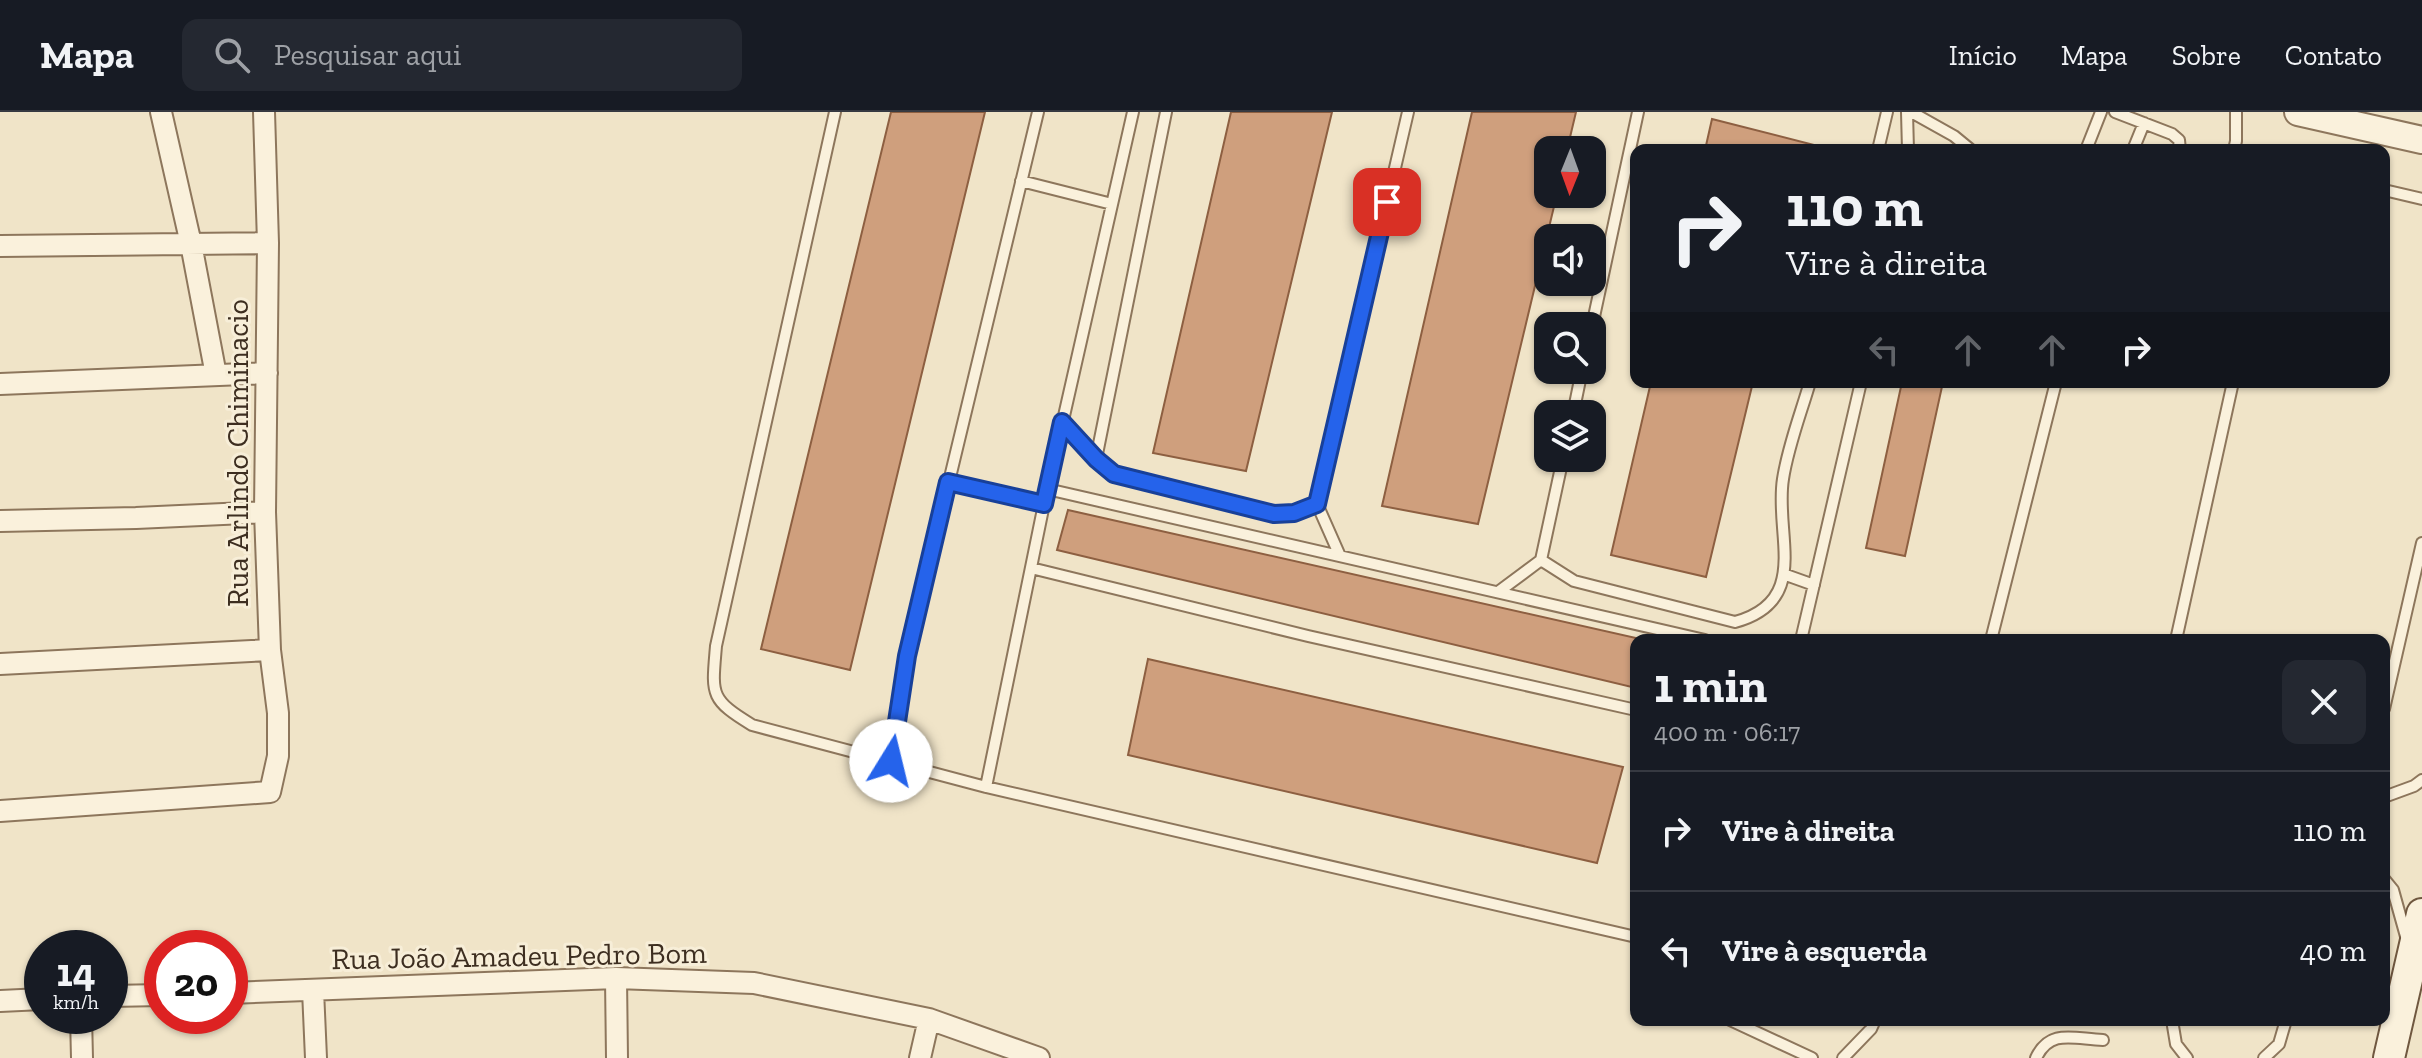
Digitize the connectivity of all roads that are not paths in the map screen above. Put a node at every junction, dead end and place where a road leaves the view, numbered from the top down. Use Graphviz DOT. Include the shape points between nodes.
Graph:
graph roads {
  1 [pos="161,112"];
  2 [pos="264,112"];
  3 [pos="835,112"];
  4 [pos="1038,112"];
  5 [pos="1133,112"];
  6 [pos="1166,112"];
  7 [pos="1408,112"];
  8 [pos="1638,112"];
  9 [pos="1887,112"];
  10 [pos="1909,112"];
  11 [pos="2101,112"];
  12 [pos="2115,112"];
  13 [pos="2236,112"];
  14 [pos="2298,112"];
  15 [pos="2336,118"];
  16 [pos="2144,123"];
  17 [pos="2422,140"];
  18 [pos="1631,144"];
  19 [pos="1879,144"];
  20 [pos="1908,144"];
  21 [pos="1964,144"];
  22 [pos="2088,144"];
  23 [pos="2135,144"];
  24 [pos="2179,144"];
  25 [pos="2235,144"];
  26 [pos="1630,149"];
  27 [pos="1021,181"];
  28 [pos="2390,191"];
  29 [pos="2422,199"];
  30 [pos="1112,204"];
  31 [pos="268,243"];
  32 [pos="191,244"];
  33 [pos="0,246"];
  34 [pos="1595,312"];
  35 [pos="267,373"];
  36 [pos="216,375"];
  37 [pos="0,384"];
  38 [pos="1808,388"];
  39 [pos="1860,388"];
  40 [pos="2054,388"];
  41 [pos="2232,388"];
  42 [pos="1062,422"];
  43 [pos="1096,459"];
  44 [pos="1560,472"];
  45 [pos="948,482"];
  46 [pos="1047,489"];
  47 [pos="1044,504"];
  48 [pos="1317,504"];
  49 [pos="265,512"];
  50 [pos="0,521"];
  51 [pos="2422,543"];
  52 [pos="1340,556"];
  53 [pos="1541,560"];
  54 [pos="1031,568"];
  55 [pos="1786,575"];
  56 [pos="1814,585"];
  57 [pos="1498,592"];
  58 [pos="1679,634"];
  59 [pos="1802,634"];
  60 [pos="1993,634"];
  61 [pos="2177,634"];
  62 [pos="270,650"];
  63 [pos="0,664"];
  64 [pos="2390,683"];
  65 [pos="1630,709"];
  66 [pos="891,761"];
  67 [pos="2422,780"];
  68 [pos="986,787"];
  69 [pos="2390,795"];
  70 [pos="0,811"];
  71 [pos="2390,886"];
  72 [pos="2422,914"];
  73 [pos="1630,936"];
  74 [pos="2412,957"];
  75 [pos="616,978"];
  76 [pos="313,990"];
  77 [pos="248,992"];
  78 [pos="24,1000"];
  79 [pos="0,1001"];
  80 [pos="929,1019"];
  81 [pos="1743,1026"];
  82 [pos="1872,1026"];
  83 [pos="2173,1026"];
  84 [pos="2284,1026"];
  85 [pos="81,1034"];
  86 [pos="2103,1040"];
  87 [pos="82,1058"];
  88 [pos="316,1058"];
  89 [pos="617,1058"];
  90 [pos="920,1058"];
  91 [pos="1039,1058"];
  92 [pos="1812,1058"];
  93 [pos="1843,1058"];
  94 [pos="2036,1058"];
  95 [pos="2187,1058"];
  96 [pos="2264,1058"];
  97 [pos="2389,1058"];
  1 -- 32 [label="street"];
  2 -- 31 [label="street, Rua Arlindo Chiminacio"];
  3 -- 66 [label="lane" via="716,646 712,688 725,708 752,725"];
  4 -- 27 [label="lane"];
  5 -- 30 [label="lane"];
  6 -- 43 [label="lane"];
  7 -- 48 [label="lane"];
  8 -- 18 [label="lane"];
  9 -- 19 [label="lane"];
  10 -- 20 [label="lane"];
  10 -- 21 [label="lane"];
  11 -- 22 [label="lane"];
  12 -- 16 [label="lane"];
  13 -- 25 [label="lane"];
  14 -- 15 [label="street"];
  15 -- 17 [label="street"];
  16 -- 23 [label="lane"];
  16 -- 24 [label="lane" via="2172,134"];
  26 -- 34 [label="lane"];
  27 -- 30 [label="lane"];
  27 -- 45 [label="lane"];
  28 -- 29 [label="lane"];
  30 -- 42 [label="lane"];
  31 -- 32 [label="street"];
  31 -- 35 [label="street, Rua Arlindo Chiminacio"];
  32 -- 33 [label="street"];
  32 -- 36 [label="street"];
  35 -- 36 [label="street"];
  35 -- 49 [label="street, Rua Arlindo Chiminacio"];
  36 -- 37 [label="street"];
  38 -- 55 [label="lane" via="1783,477"];
  39 -- 56 [label="lane"];
  40 -- 60 [label="lane"];
  41 -- 61 [label="lane"];
  42 -- 43 [label="lane"];
  42 -- 46 [label="lane"];
  43 -- 48 [label="lane" via="1114,474 1274,514"];
  44 -- 53 [label="lane"];
  45 -- 47 [label="lane"];
  45 -- 66 [label="lane" via="907,656"];
  46 -- 47 [label="lane"];
  46 -- 52 [label="lane"];
  47 -- 54 [label="lane"];
  48 -- 52 [label="lane"];
  49 -- 50 [label="street"];
  49 -- 62 [label="street, Rua Arlindo Chiminacio"];
  51 -- 64 [label="lane"];
  52 -- 57 [label="lane"];
  53 -- 55 [label="lane" via="1574,581 1735,622 1754,617 1769,604"];
  53 -- 57 [label="lane"];
  54 -- 65 [label="lane"];
  54 -- 68 [label="lane"];
  55 -- 56 [label="lane"];
  56 -- 59 [label="lane"];
  57 -- 58 [label="lane"];
  62 -- 63 [label="street"];
  62 -- 70 [label="street, Rua Arlindo Chiminacio" via="278,713 278,756 270,792"];
  66 -- 68 [label="lane"];
  67 -- 69 [label="lane"];
  68 -- 73 [label="lane"];
  71 -- 74 [label="lane"];
  72 -- 74 [label="main road"];
  74 -- 97 [label="main road"];
  75 -- 76 [label="street, Rua João Amadeu Pedro Bom"];
  75 -- 80 [label="street, Rua João Amadeu Pedro Bom" via="754,983"];
  75 -- 89 [label="street"];
  76 -- 77 [label="street, Rua João Amadeu Pedro Bom"];
  76 -- 88 [label="street"];
  78 -- 79 [label="street"];
  80 -- 90 [label="street"];
  80 -- 91 [label="street, Rua João Amadeu Pedro Bom"];
  81 -- 92 [label="lane"];
  82 -- 93 [label="lane"];
  83 -- 95 [label="lane" via="2176,1044"];
  84 -- 96 [label="lane" via="2279,1044"];
  85 -- 87 [label="street"];
  86 -- 94 [label="lane" via="2054,1038"];
}
